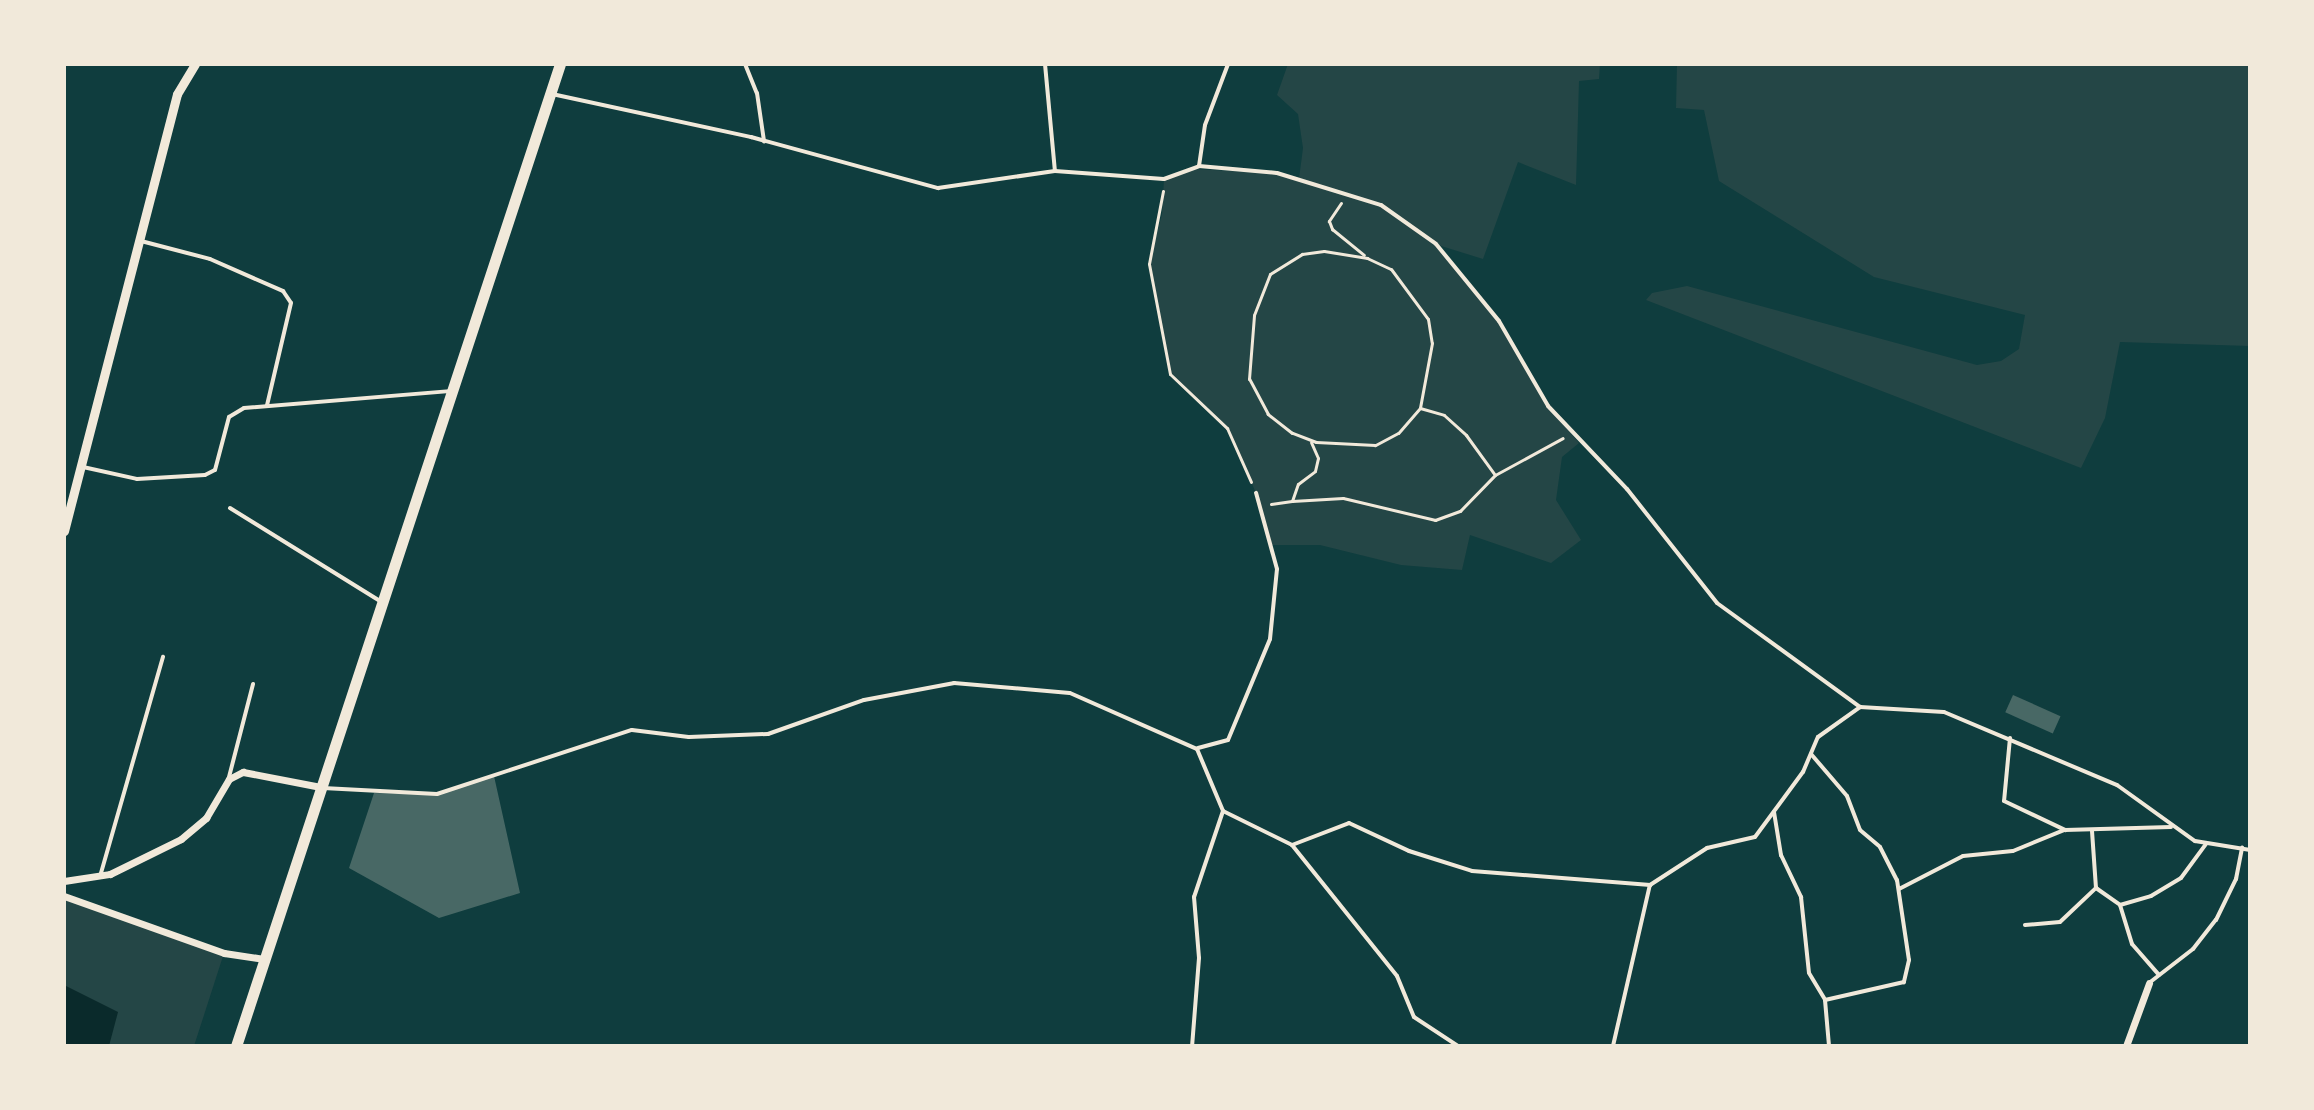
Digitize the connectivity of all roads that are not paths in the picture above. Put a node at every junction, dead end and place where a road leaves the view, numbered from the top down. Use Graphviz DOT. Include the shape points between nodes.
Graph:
graph roads {
  1 [pos="195,64"];
  2 [pos="560,64"];
  3 [pos="745,64"];
  4 [pos="1045,64"];
  5 [pos="1228,64"];
  6 [pos="550,94"];
  7 [pos="764,141"];
  8 [pos="1199,166"];
  9 [pos="1055,171"];
  10 [pos="141,241"];
  11 [pos="449,391"];
  12 [pos="267,405"];
  13 [pos="83,467"];
  14 [pos="1256,493"];
  15 [pos="230,508"];
  16 [pos="64,531"];
  17 [pos="380,601"];
  18 [pos="163,657"];
  19 [pos="253,684"];
  20 [pos="1860,707"];
  21 [pos="2010,738"];
  22 [pos="1197,749"];
  23 [pos="1811,754"];
  24 [pos="229,779"];
  25 [pos="321,787"];
  26 [pos="1223,811"];
  27 [pos="1774,812"];
  28 [pos="2174,827"];
  29 [pos="2065,830"];
  30 [pos="2092,831"];
  31 [pos="2207,843"];
  32 [pos="1292,845"];
  33 [pos="2242,848"];
  34 [pos="2250,850"];
  35 [pos="101,876"];
  36 [pos="64,881"];
  37 [pos="1650,885"];
  38 [pos="2096,888"];
  39 [pos="1899,889"];
  40 [pos="64,896"];
  41 [pos="2120,905"];
  42 [pos="2025,925"];
  43 [pos="264,959"];
  44 [pos="2159,975"];
  45 [pos="2149,983"];
  46 [pos="1825,1000"];
  47 [pos="236,1046"];
  48 [pos="1192,1046"];
  49 [pos="1458,1046"];
  50 [pos="1613,1046"];
  51 [pos="1829,1046"];
  52 [pos="2126,1046"];
  1 -- 10 [label="street" via="177,94"];
  2 -- 6 [label="main road"];
  3 -- 7 [label="lane" via="757,93"];
  4 -- 9 [label="lane"];
  5 -- 8 [label="lane" via="1205,125"];
  6 -- 7 [label="lane"];
  6 -- 11 [label="main road"];
  7 -- 9 [label="lane" via="938,188"];
  8 -- 9 [label="lane" via="1164,179"];
  8 -- 20 [label="lane" via="1277,173 1381,205 1436,244 1499,321 1548,406 1627,489 1717,603"];
  10 -- 12 [label="lane" via="210,259 283,291 291,303"];
  10 -- 13 [label="street"];
  11 -- 12 [label="lane"];
  11 -- 17 [label="main road"];
  12 -- 13 [label="lane" via="244,408 229,417 215,470 205,475 137,479"];
  13 -- 16 [label="street"];
  14 -- 22 [label="lane" via="1277,569 1270,639 1228,740"];
  15 -- 17 [label="lane"];
  17 -- 25 [label="main road"];
  18 -- 35 [label="lane"];
  19 -- 24 [label="lane"];
  20 -- 21 [label="lane" via="1944,712"];
  20 -- 23 [label="lane" via="1818,737"];
  21 -- 28 [label="lane" via="2117,785"];
  21 -- 29 [label="lane" via="2004,801"];
  22 -- 25 [label="lane" via="1070,693 954,683 864,700 768,734 689,737 632,730 437,794"];
  22 -- 26 [label="lane"];
  23 -- 27 [label="lane"];
  23 -- 39 [label="lane" via="1847,796 1860,830 1880,847"];
  24 -- 25 [label="street" via="243,772"];
  24 -- 35 [label="street" via="206,818 181,839 150,858"];
  25 -- 43 [label="main road"];
  26 -- 32 [label="lane"];
  26 -- 48 [label="lane" via="1194,897 1199,958"];
  27 -- 37 [label="lane" via="1755,837 1707,848"];
  27 -- 46 [label="lane" via="1781,855 1801,897 1809,973"];
  28 -- 30 [label="lane"];
  28 -- 31 [label="lane"];
  29 -- 30 [label="lane"];
  29 -- 39 [label="lane" via="2013,851 1963,856"];
  30 -- 38 [label="lane"];
  31 -- 33 [label="lane"];
  31 -- 41 [label="lane" via="2181,878 2151,896"];
  32 -- 37 [label="lane" via="1349,823 1409,851 1472,871"];
  32 -- 49 [label="lane" via="1397,976 1414,1017"];
  33 -- 34 [label="lane"];
  33 -- 44 [label="lane" via="2236,879 2216,920 2193,949"];
  35 -- 36 [label="street"];
  37 -- 50 [label="lane"];
  38 -- 41 [label="lane"];
  38 -- 42 [label="lane" via="2060,922"];
  39 -- 46 [label="lane" via="1909,960 1904,982"];
  40 -- 43 [label="street" via="224,953"];
  41 -- 44 [label="lane" via="2132,944"];
  43 -- 47 [label="main road"];
  44 -- 45 [label="lane"];
  45 -- 52 [label="street"];
  46 -- 51 [label="lane"];
}
